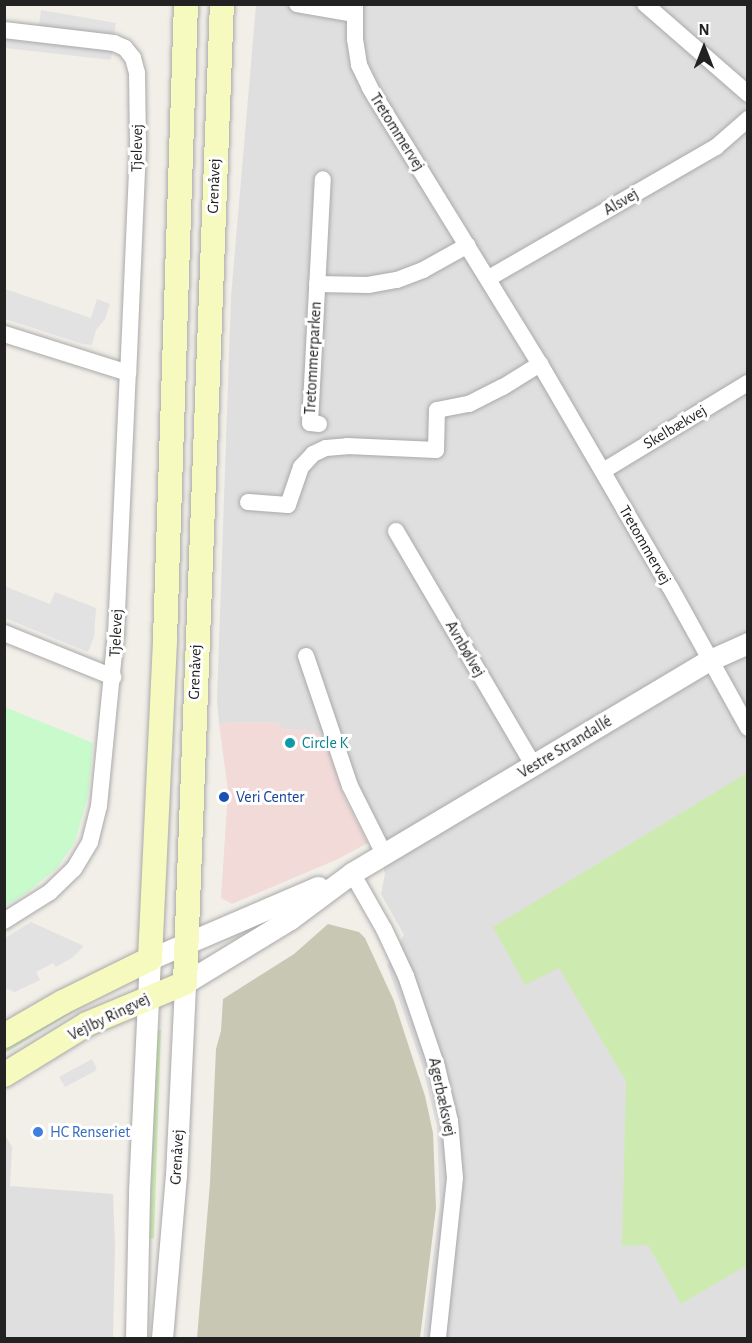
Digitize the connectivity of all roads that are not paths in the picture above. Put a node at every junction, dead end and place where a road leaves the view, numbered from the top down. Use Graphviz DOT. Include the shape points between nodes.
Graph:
graph roads {
  1 [pos="186,4"];
  2 [pos="222,4"];
  3 [pos="297,4"];
  4 [pos="645,4"];
  5 [pos="354,9"];
  6 [pos="4,30"];
  7 [pos="747,94"];
  8 [pos="747,119"];
  9 [pos="323,179"];
  10 [pos="468,245"];
  11 [pos="489,278"];
  12 [pos="317,284"];
  13 [pos="4,334"];
  14 [pos="540,364"];
  15 [pos="128,373"];
  16 [pos="747,383"];
  17 [pos="319,424"];
  18 [pos="603,471"];
  19 [pos="248,502"];
  20 [pos="396,531"];
  21 [pos="4,633"];
  22 [pos="747,643"];
  23 [pos="306,656"];
  24 [pos="710,660"];
  25 [pos="113,677"];
  26 [pos="747,728"];
  27 [pos="534,766"];
  28 [pos="384,854"];
  29 [pos="352,873"];
  30 [pos="4,921"];
  31 [pos="186,945"];
  32 [pos="150,959"];
  33 [pos="184,982"];
  34 [pos="149,998"];
  35 [pos="4,1036"];
  36 [pos="4,1075"];
  37 [pos="136,1338"];
  38 [pos="162,1338"];
  39 [pos="438,1338"];
  1 -- 32 [label="main road, Grenåvej"];
  2 -- 31 [label="main road, Grenåvej"];
  3 -- 5 [label="street"];
  4 -- 7 [label="street"];
  5 -- 10 [label="street, Tretommervej" via="359,65 370,88"];
  6 -- 15 [label="street, Tjelevej" via="114,43 133,58 137,73 138,148"];
  8 -- 11 [label="street, Alsvej" via="716,147"];
  9 -- 12 [label="street, Tretommerparken"];
  10 -- 11 [label="street, Tretommervej"];
  10 -- 12 [label="street, Tretommerparken" via="397,280 368,285"];
  11 -- 14 [label="street, Tretommervej"];
  12 -- 17 [label="street, Tretommerparken" via="310,423"];
  13 -- 15 [label="street"];
  14 -- 18 [label="street, Tretommervej"];
  14 -- 19 [label="street" via="469,404 437,410 436,450 326,448 301,467 288,505"];
  15 -- 25 [label="street, Tjelevej"];
  16 -- 18 [label="street, Skelbækvej"];
  18 -- 24 [label="street, Tretommervej"];
  20 -- 27 [label="street, Avnbølvej"];
  21 -- 25 [label="street, Tjelevej"];
  22 -- 24 [label="street, Vestre Strandallé"];
  23 -- 28 [label="street" via="350,786"];
  24 -- 26 [label="street, Tretommervej"];
  24 -- 27 [label="street, Vestre Strandallé"];
  25 -- 30 [label="street, Tjelevej" via="99,806 90,842 74,869 50,892"];
  27 -- 28 [label="street, Vestre Strandallé"];
  28 -- 29 [label="street, Vestre Strandallé"];
  29 -- 31 [label="street, Vestre Strandallé"];
  29 -- 33 [label="street, Vestre Strandallé" via="291,919"];
  29 -- 39 [label="street, Agerbæksvej" via="406,976 437,1067 450,1121 455,1178"];
  31 -- 32 [label="street, Vestre Strandallé"];
  31 -- 33 [label="main road, Grenåvej"];
  32 -- 34 [label="street, Grenåvej"];
  32 -- 35 [label="main road, Vejlby Ringvej"];
  33 -- 34 [label="main road, Vejlby Ringvej"];
  33 -- 38 [label="street, Grenåvej" via="176,1176"];
  34 -- 36 [label="main road, Vejlby Ringvej" via="87,1024"];
  34 -- 37 [label="street, Grenåvej"];
}
